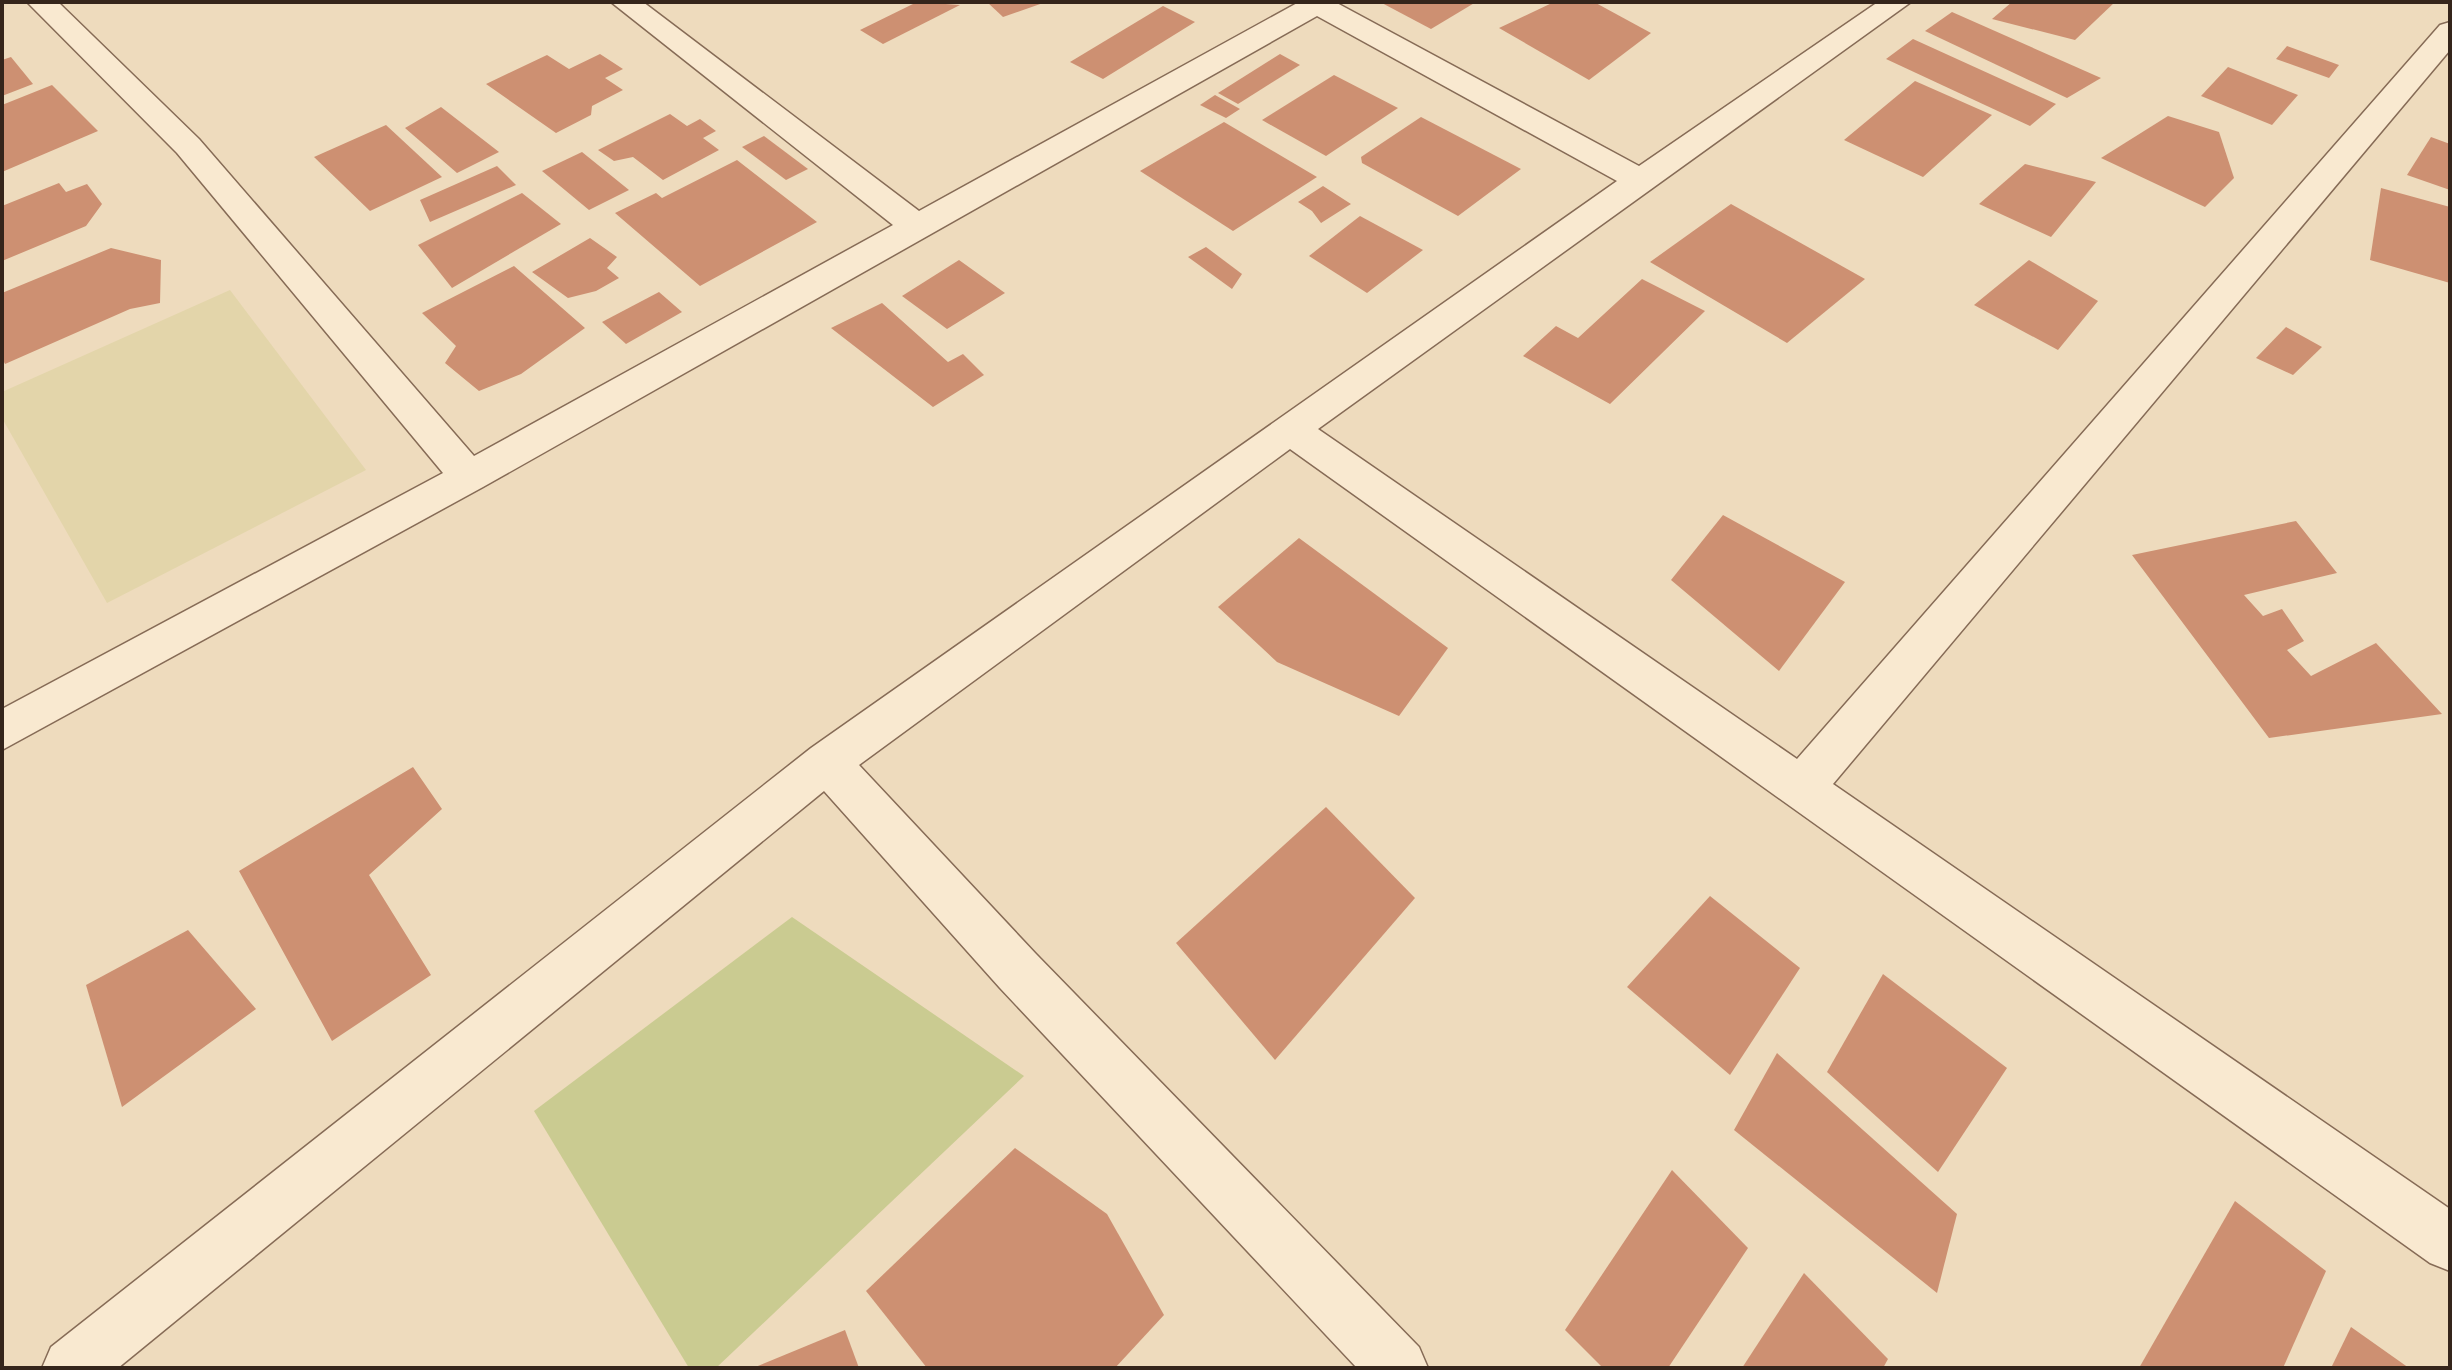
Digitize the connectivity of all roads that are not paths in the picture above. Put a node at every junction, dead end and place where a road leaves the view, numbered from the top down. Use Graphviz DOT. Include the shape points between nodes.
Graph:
graph roads {
  1 [pos="42,2"];
  2 [pos="625,2"];
  3 [pos="1315,3"];
  4 [pos="1883,5"];
  5 [pos="2450,31"];
  6 [pos="1642,181"];
  7 [pos="916,226"];
  8 [pos="1290,429"];
  9 [pos="469,477"];
  10 [pos="2,731"];
  11 [pos="827,762"];
  12 [pos="1802,787"];
  13 [pos="2450,1243"];
  14 [pos="72,1368"];
  15 [pos="1398,1368"];
  1 -- 9 [label="street" via="188,146"];
  2 -- 7 [label="street"];
  3 -- 6 [label="street"];
  3 -- 7 [label="street"];
  4 -- 6 [label="street"];
  5 -- 12 [label="street"];
  6 -- 8 [label="street"];
  7 -- 9 [label="street"];
  8 -- 11 [label="street"];
  8 -- 12 [label="street"];
  9 -- 10 [label="street"];
  11 -- 14 [label="street"];
  11 -- 15 [label="street" via="1018,971"];
  12 -- 13 [label="street"];
}
